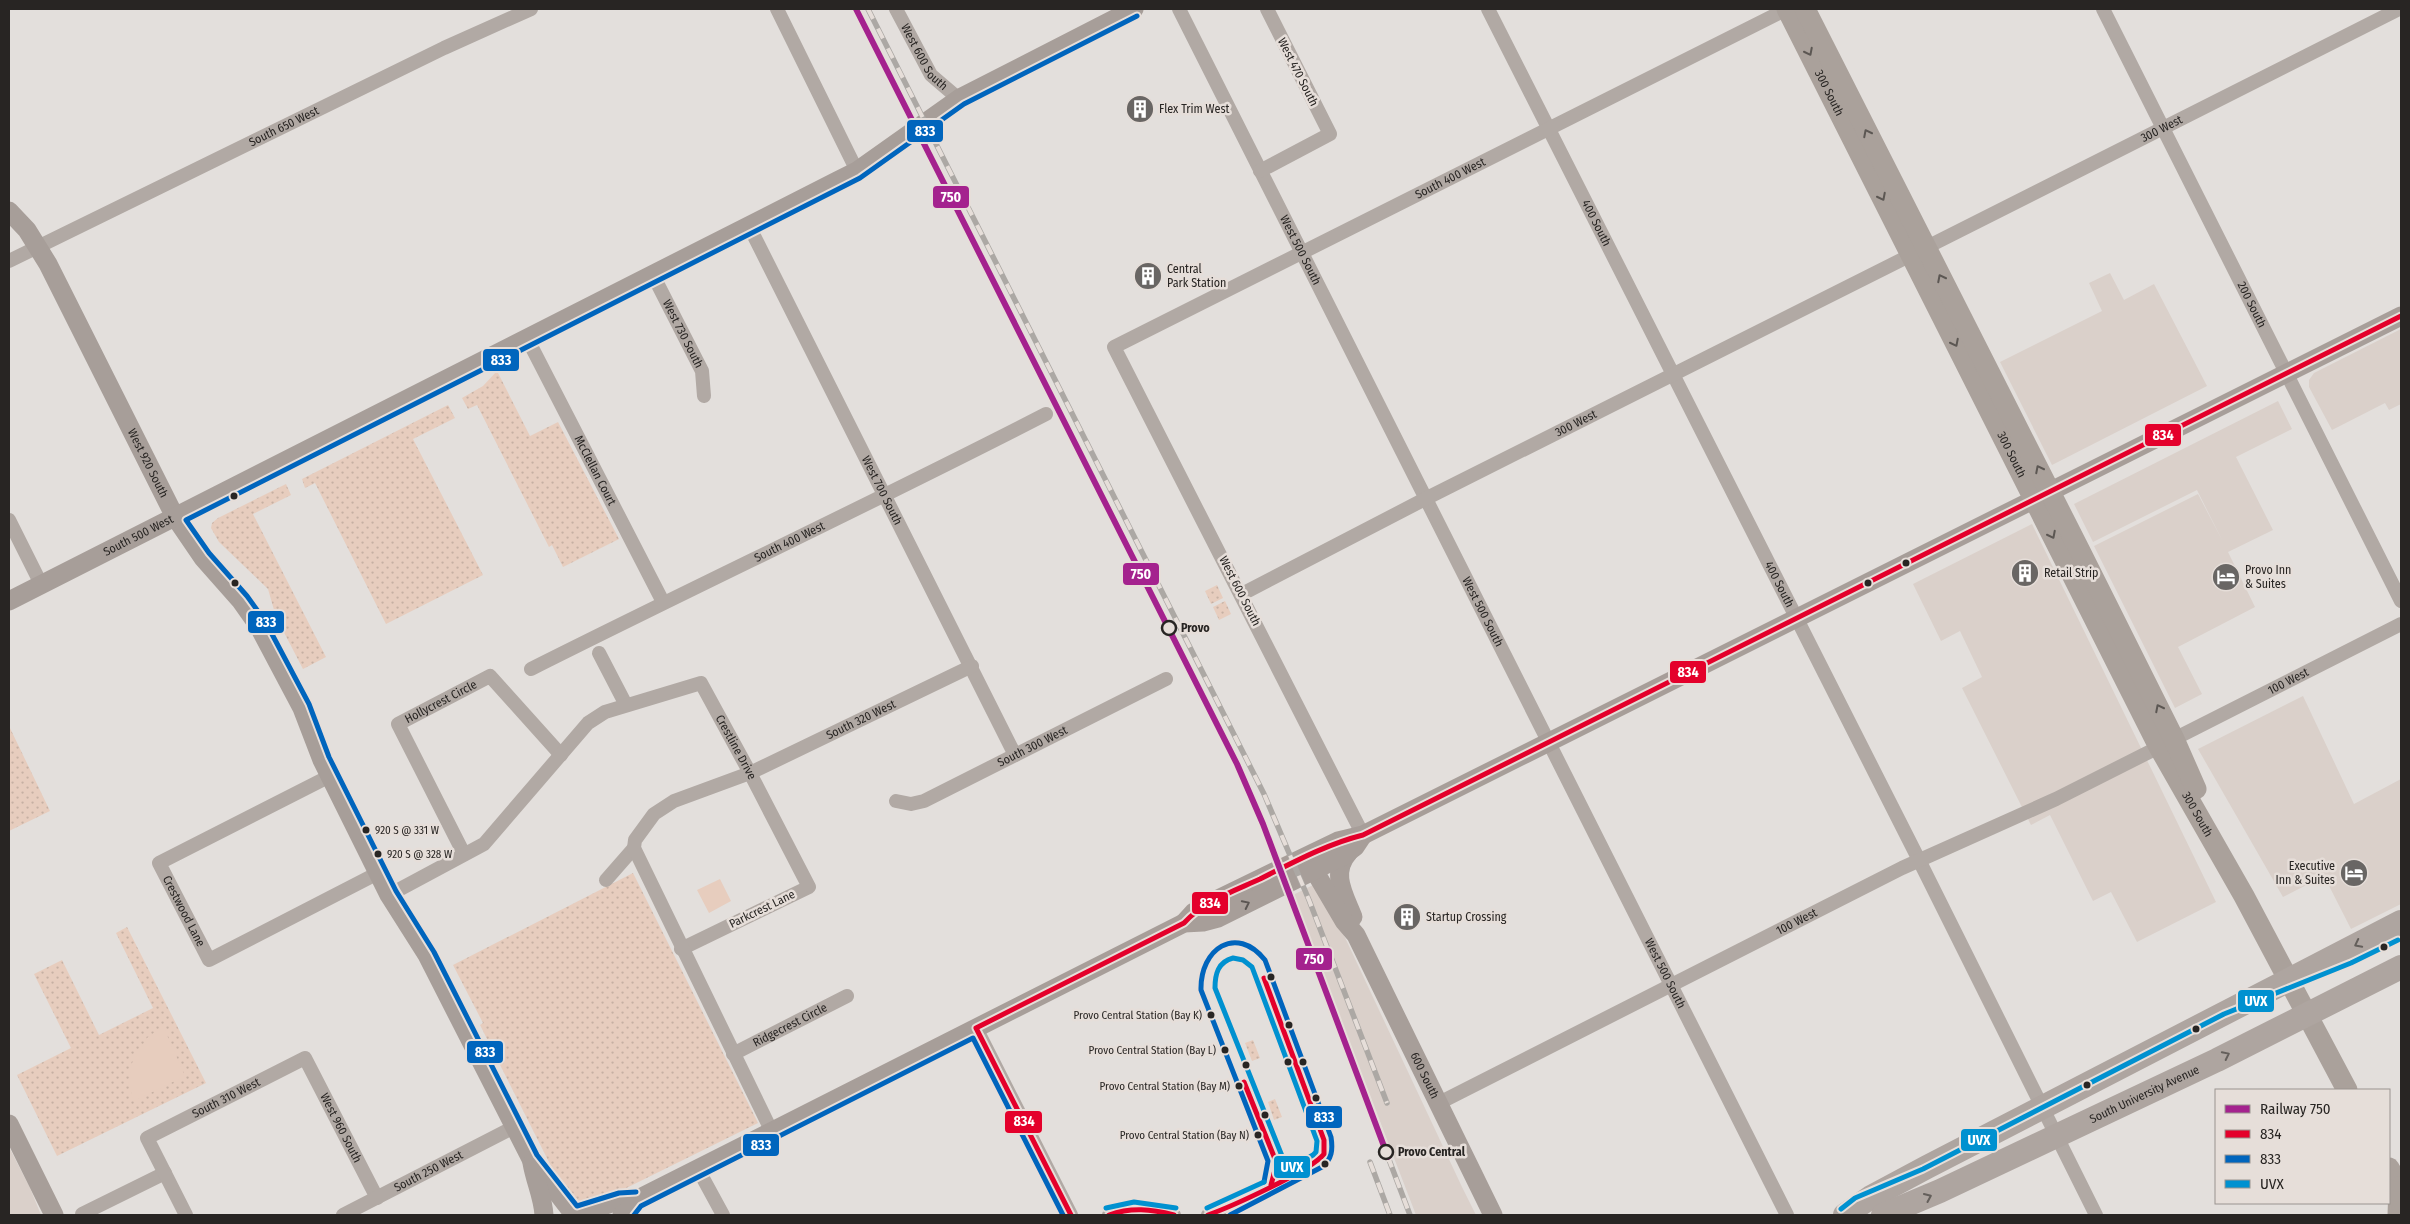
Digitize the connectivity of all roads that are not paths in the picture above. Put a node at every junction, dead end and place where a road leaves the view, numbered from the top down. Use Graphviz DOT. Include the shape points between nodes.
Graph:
graph roads {
  1 [pos="531,9"];
  2 [pos="777,9"];
  3 [pos="896,9"];
  4 [pos="1134,9"];
  5 [pos="1179,9"];
  6 [pos="1267,9"];
  7 [pos="1488,9"];
  8 [pos="1787,9"];
  9 [pos="1805,9"];
  10 [pos="2103,9"];
  11 [pos="2399,9"];
  12 [pos="984,88"];
  13 [pos="959,99"];
  14 [pos="2163,128"];
  15 [pos="1549,129"];
  16 [pos="857,170"];
  17 [pos="1260,171"];
  18 [pos="9,211"];
  19 [pos="749,226"];
  20 [pos="37,247"];
  21 [pos="1918,252"];
  22 [pos="1301,253"];
  23 [pos="9,261"];
  24 [pos="653,274"];
  25 [pos="2401,316"];
  26 [pos="527,338"];
  27 [pos="1114,347"];
  28 [pos="2286,373"];
  29 [pos="1673,376"];
  30 [pos="704,396"];
  31 [pos="1046,414"];
  32 [pos="2042,495"];
  33 [pos="886,496"];
  34 [pos="1425,499"];
  35 [pos="175,517"];
  36 [pos="9,520"];
  37 [pos="41,584"];
  38 [pos="1242,594"];
  39 [pos="9,600"];
  40 [pos="2401,601"];
  41 [pos="664,602"];
  42 [pos="1795,618"];
  43 [pos="2401,624"];
  44 [pos="599,653"];
  45 [pos="972,666"];
  46 [pos="531,669"];
  47 [pos="1166,679"];
  48 [pos="626,705"];
  49 [pos="1548,742"];
  50 [pos="2166,743"];
  51 [pos="561,755"];
  52 [pos="1015,755"];
  53 [pos="750,773"];
  54 [pos="330,776"];
  55 [pos="896,801"];
  56 [pos="1364,835"];
  57 [pos="634,848"];
  58 [pos="1349,852"];
  59 [pos="464,854"];
  60 [pos="1919,860"];
  61 [pos="1314,870"];
  62 [pos="378,873"];
  63 [pos="606,880"];
  64 [pos="389,894"];
  65 [pos="2401,922"];
  66 [pos="1184,923"];
  67 [pos="1356,935"];
  68 [pos="681,949"];
  69 [pos="2401,967"];
  70 [pos="2287,980"];
  71 [pos="1671,986"];
  72 [pos="847,996"];
  73 [pos="2306,1015"];
  74 [pos="976,1028"];
  75 [pos="733,1054"];
  76 [pos="305,1058"];
  77 [pos="2345,1089"];
  78 [pos="1438,1103"];
  79 [pos="2042,1107"];
  80 [pos="9,1124"];
  81 [pos="514,1127"];
  82 [pos="772,1132"];
  83 [pos="2055,1135"];
  84 [pos="532,1159"];
  85 [pos="698,1169"];
  86 [pos="2390,1170"];
  87 [pos="165,1173"];
  88 [pos="2400,1188"];
  89 [pos="377,1198"];
  90 [pos="636,1200"];
  91 [pos="1243,1200"];
  92 [pos="82,1214"];
  93 [pos="572,1214"];
  94 [pos="54,1215"];
  95 [pos="186,1215"];
  96 [pos="343,1215"];
  97 [pos="544,1215"];
  98 [pos="622,1215"];
  99 [pos="723,1215"];
  100 [pos="1071,1215"];
  101 [pos="1109,1215"];
  102 [pos="1174,1215"];
  103 [pos="1208,1215"];
  104 [pos="1493,1215"];
  105 [pos="1787,1215"];
  106 [pos="1845,1215"];
  107 [pos="1883,1215"];
  108 [pos="2096,1215"];
  109 [pos="2398,1215"];
  1 -- 20 [label="street, South 650 West" via="444,48"];
  2 -- 16 [label="street"];
  3 -- 13 [label="street, West 600 South" via="931,75"];
  4 -- 12 [label="street" via="1034,58"];
  5 -- 17 [label="street, West 500 South"];
  6 -- 17 [label="street, West 470 South" via="1330,134"];
  7 -- 15 [label="street, 400 South"];
  8 -- 15 [label="street, South 400 West"];
  8 -- 21 [label="main road, 300 South, one-way"];
  21 -- 9 [label="main road, 300 South, one-way"];
  10 -- 14 [label="street, 200 South"];
  11 -- 14 [label="street, 300 West"];
  12 -- 13 [label="street, South 500 West"];
  12 -- 16 [label="street, South 500 West" via="963,112 892,157"];
  13 -- 16 [label="street, South 500 West"];
  14 -- 21 [label="street, 300 West"];
  14 -- 28 [label="street, 200 South"];
  15 -- 22 [label="street, South 400 West"];
  15 -- 29 [label="street, 400 South"];
  16 -- 19 [label="street, South 500 West"];
  17 -- 22 [label="street, West 500 South"];
  18 -- 20 [label="street, West 920 South" via="27,230"];
  19 -- 24 [label="street, South 500 West"];
  19 -- 33 [label="street, West 700 South"];
  20 -- 23 [label="street, South 650 West"];
  20 -- 35 [label="street, West 920 South"];
  21 -- 29 [label="street, 300 West"];
  21 -- 32 [label="main road, 300 South"];
  22 -- 27 [label="street, South 400 West"];
  22 -- 34 [label="street, West 500 South"];
  24 -- 26 [label="street, South 500 West"];
  24 -- 30 [label="street, West 730 South" via="702,371"];
  25 -- 28 [label="street"];
  26 -- 35 [label="street, South 500 West"];
  26 -- 41 [label="street, McClellan Court"];
  27 -- 38 [label="street, West 600 South"];
  28 -- 32 [label="street"];
  28 -- 40 [label="street, 200 South"];
  29 -- 34 [label="street, 300 West"];
  29 -- 42 [label="street, 400 South"];
  31 -- 33 [label="street, South 400 West"];
  32 -- 42 [label="street"];
  32 -- 50 [label="main road, 300 South"];
  33 -- 41 [label="street, South 400 West"];
  33 -- 45 [label="street, West 700 South"];
  34 -- 38 [label="street, 300 West"];
  34 -- 49 [label="street, West 500 South"];
  35 -- 37 [label="street, South 500 West"];
  35 -- 54 [label="street, West 920 South" via="203,558 258,625 302,708"];
  36 -- 37 [label="street"];
  37 -- 39 [label="street, South 500 West"];
  38 -- 56 [label="street, West 600 South"];
  41 -- 46 [label="street, South 400 West"];
  42 -- 49 [label="street"];
  42 -- 60 [label="street, 400 South"];
  43 -- 50 [label="street, 100 West"];
  44 -- 48 [label="street"];
  45 -- 52 [label="street, West 700 South"];
  45 -- 53 [label="street, South 320 West"];
  47 -- 52 [label="street, South 300 West"];
  48 -- 51 [label="street, Crestline Drive" via="605,712 588,723"];
  48 -- 53 [label="street, Crestline Drive" via="700,683"];
  49 -- 56 [label="street"];
  49 -- 71 [label="street, West 500 South"];
  50 -- 60 [label="street, 100 West" via="2056,799"];
  50 -- 70 [label="main road, 300 South"];
  51 -- 59 [label="street, Crestline Drive" via="490,838"];
  51 -- 59 [label="street, Hollycrest Circle" via="490,676 398,724"];
  52 -- 55 [label="street, South 300 West" via="924,801 911,804"];
  53 -- 57 [label="street, Crestline Drive" via="674,801 654,814 635,840"];
  53 -- 68 [label="street, Parkcrest Lane" via="809,887"];
  54 -- 62 [label="street, West 920 South"];
  54 -- 62 [label="street, Crestwood Lane" via="159,863 210,960"];
  56 -- 58 [label="street"];
  56 -- 66 [label="street" via="1338,841 1262,877 1200,909"];
  57 -- 63 [label="street, Crestline Drive"];
  57 -- 68 [label="street"];
  58 -- 61 [label="street"];
  58 -- 67 [label="street" via="1341,863 1338,877 1353,916"];
  59 -- 64 [label="street, Crestline Drive"];
  60 -- 71 [label="street, 100 West"];
  60 -- 79 [label="street, 400 South"];
  66 -- 61 [label="street, one-way" via="1218,918"];
  61 -- 67 [label="street"];
  62 -- 64 [label="street, West 920 South"];
  64 -- 81 [label="street, West 920 South" via="427,955"];
  65 -- 70 [label="highway, one-way"];
  66 -- 74 [label="street"];
  67 -- 78 [label="street, 600 South"];
  68 -- 75 [label="street"];
  69 -- 73 [label="highway, South University Avenue"];
  70 -- 73 [label="main road, 300 South"];
  70 -- 79 [label="highway"];
  71 -- 78 [label="street, 100 West"];
  71 -- 105 [label="street, West 500 South"];
  72 -- 75 [label="street, Ridgecrest Circle"];
  73 -- 77 [label="main road, 300 South"];
  83 -- 73 [label="highway, South University Avenue, one-way"];
  74 -- 82 [label="street"];
  74 -- 100 [label="street"];
  75 -- 82 [label="street"];
  76 -- 87 [label="street, South 310 West" via="147,1138"];
  76 -- 89 [label="street, West 960 South"];
  78 -- 104 [label="street, 600 South"];
  79 -- 83 [label="street, 400 South"];
  79 -- 106 [label="highway" via="1871,1197"];
  80 -- 94 [label="street"];
  81 -- 84 [label="street, West 920 South"];
  81 -- 89 [label="street, South 250 West"];
  82 -- 85 [label="street"];
  107 -- 83 [label="highway, South University Avenue, one-way"];
  83 -- 108 [label="street, 400 South"];
  84 -- 93 [label="street, West 920 South"];
  84 -- 97 [label="street, West 920 South"];
  85 -- 90 [label="street"];
  85 -- 99 [label="street"];
  86 -- 88 [label="main road"];
  87 -- 92 [label="street"];
  87 -- 95 [label="street"];
  88 -- 109 [label="main road"];
  89 -- 96 [label="street, South 250 West"];
  90 -- 93 [label="street" via="621,1200"];
  90 -- 98 [label="street"];
  91 -- 103 [label="street"];
  101 -- 102 [label="street" via="1136,1208"];
}
